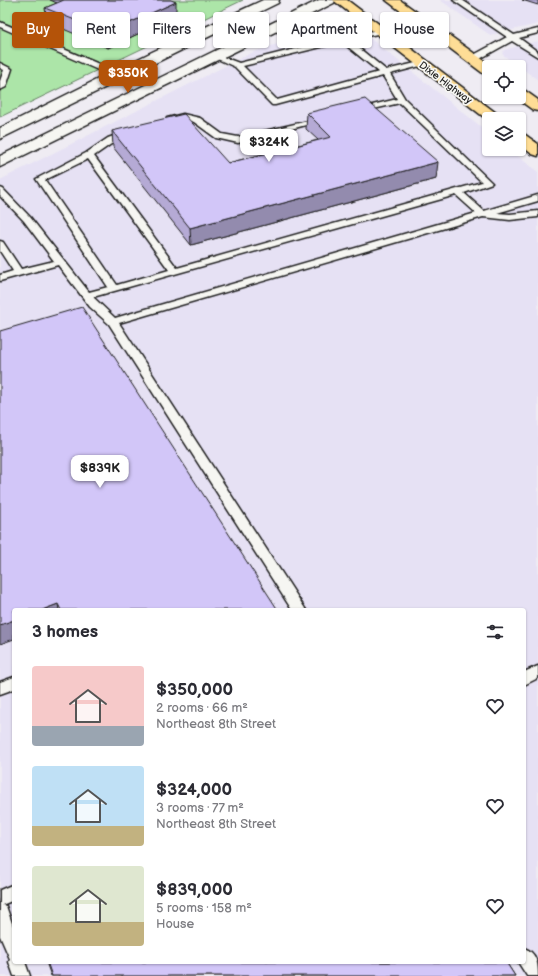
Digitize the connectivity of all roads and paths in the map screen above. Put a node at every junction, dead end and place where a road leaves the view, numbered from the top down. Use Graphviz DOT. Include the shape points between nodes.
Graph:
graph roads {
  1 [pos="273,0"];
  2 [pos="329,0"];
  3 [pos="339,0"];
  4 [pos="392,0"];
  5 [pos="457,0"];
  6 [pos="0,24"];
  7 [pos="274,27"];
  8 [pos="277,28"];
  9 [pos="379,31"];
  10 [pos="537,31"];
  11 [pos="372,33"];
  12 [pos="512,37"];
  13 [pos="310,48"];
  14 [pos="354,48"];
  15 [pos="538,55"];
  16 [pos="215,56"];
  17 [pos="473,59"];
  18 [pos="421,63"];
  19 [pos="0,65"];
  20 [pos="238,66"];
  21 [pos="482,66"];
  22 [pos="385,73"];
  23 [pos="117,75"];
  24 [pos="0,88"];
  25 [pos="148,89"];
  26 [pos="526,99"];
  27 [pos="402,100"];
  28 [pos="538,108"];
  29 [pos="487,112"];
  30 [pos="351,113"];
  31 [pos="329,118"];
  32 [pos="161,121"];
  33 [pos="135,130"];
  34 [pos="0,134"];
  35 [pos="526,142"];
  36 [pos="538,151"];
  37 [pos="89,155"];
  38 [pos="0,162"];
  39 [pos="0,191"];
  40 [pos="458,192"];
  41 [pos="538,198"];
  42 [pos="482,214"];
  43 [pos="536,218"];
  44 [pos="0,244"];
  45 [pos="60,262"];
  46 [pos="175,272"];
  47 [pos="19,273"];
  48 [pos="0,278"];
  49 [pos="114,288"];
  50 [pos="87,296"];
  51 [pos="113,322"];
  52 [pos="298,608"];
  53 [pos="538,672"];
  54 [pos="526,678"];
  55 [pos="12,684"];
  56 [pos="0,688"];
  57 [pos="12,893"];
  58 [pos="0,898"];
  59 [pos="0,912"];
  60 [pos="12,947"];
  61 [pos="526,959"];
  62 [pos="18,964"];
  63 [pos="22,976"];
  64 [pos="537,976"];
  1 -- 23 [label="main road"];
  2 -- 7 [label="main road"];
  3 -- 9 [label="highway, Dixie Highway"];
  4 -- 17 [label="highway"];
  5 -- 12 [label="lane"];
  6 -- 23 [label="lane"];
  7 -- 8 [label="lane"];
  7 -- 16 [label="main road"];
  9 -- 11 [label="lane"];
  9 -- 18 [label="highway, Dixie Highway"];
  10 -- 12 [label="lane"];
  12 -- 15 [label="lane"];
  12 -- 17 [label="lane"];
  13 -- 20 [label="lane"];
  14 -- 22 [label="lane"];
  16 -- 20 [label="lane"];
  16 -- 25 [label="main road"];
  17 -- 21 [label="highway"];
  18 -- 22 [label="lane"];
  18 -- 29 [label="highway, Dixie Highway"];
  19 -- 24 [label="lane" via="8,69"];
  20 -- 22 [label="lane" via="275,102"];
  22 -- 27 [label="lane"];
  23 -- 25 [label="main road"];
  23 -- 34 [label="main road"];
  25 -- 38 [label="main road"];
  26 -- 28 [label="highway"];
  27 -- 30 [label="lane"];
  27 -- 40 [label="lane" via="488,183"];
  31 -- 32 [label="lane" via="238,140 219,136 197,120 183,116"];
  33 -- 37 [label="lane" via="111,140"];
  35 -- 36 [label="highway"];
  37 -- 46 [label="lane"];
  37 -- 49 [label="lane" via="40,179"];
  39 -- 45 [label="lane" via="27,219"];
  40 -- 42 [label="lane"];
  40 -- 46 [label="lane"];
  41 -- 42 [label="lane"];
  42 -- 43 [label="lane"];
  42 -- 51 [label="lane"];
  44 -- 47 [label="lane"];
  45 -- 47 [label="lane"];
  45 -- 50 [label="lane"];
  46 -- 49 [label="lane"];
  47 -- 48 [label="lane"];
  49 -- 50 [label="lane"];
  50 -- 51 [label="lane"];
  51 -- 52 [label="lane"];
  53 -- 54 [label="lane"];
  55 -- 56 [label="lane"];
  57 -- 58 [label="lane"];
  59 -- 60 [label="lane"];
  61 -- 64 [label="lane"];
  62 -- 63 [label="lane"];
}
